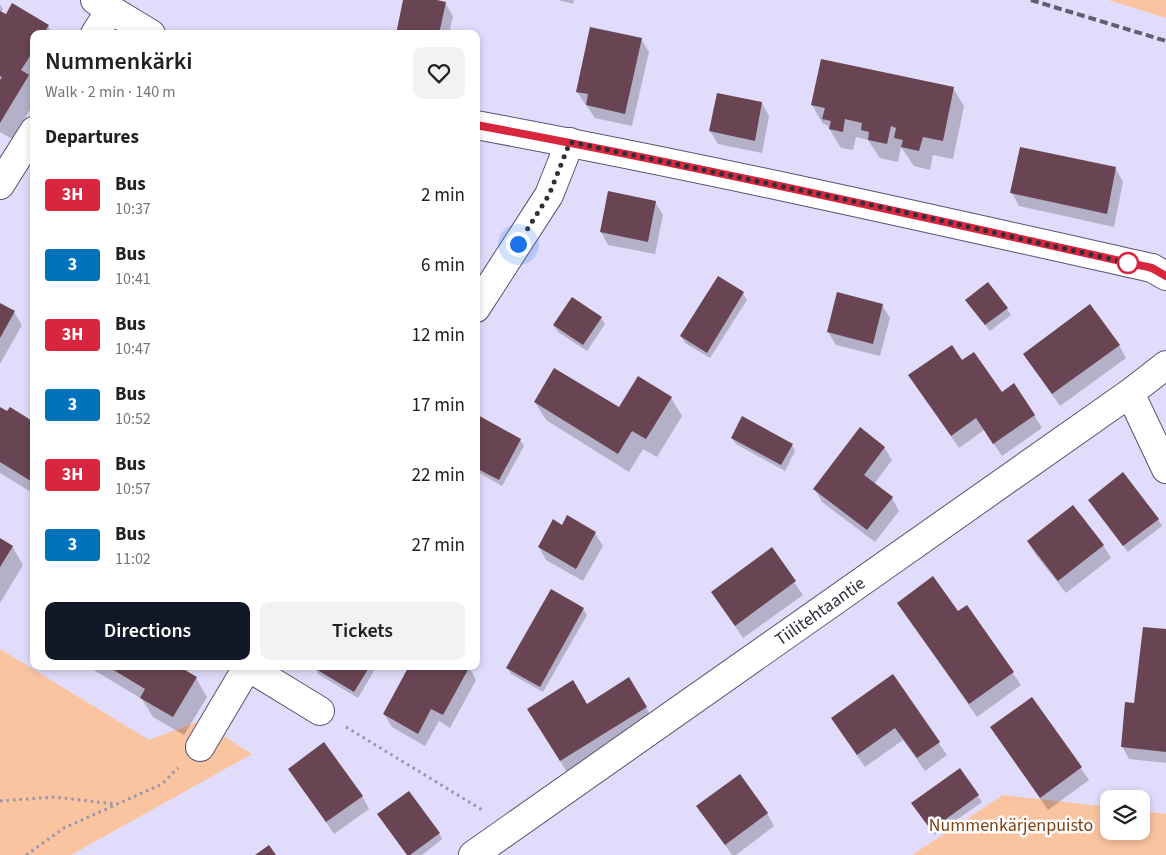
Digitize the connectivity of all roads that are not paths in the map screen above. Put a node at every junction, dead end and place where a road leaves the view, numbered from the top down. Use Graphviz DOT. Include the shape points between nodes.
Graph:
graph roads {
  1 [pos="102,5"];
  2 [pos="95,30"];
  3 [pos="143,30"];
  4 [pos="480,126"];
  5 [pos="30,137"];
  6 [pos="570,142"];
  7 [pos="0,185"];
  8 [pos="1166,276"];
  9 [pos="480,302"];
  10 [pos="1166,365"];
  11 [pos="1130,394"];
  12 [pos="1166,469"];
  13 [pos="246,670"];
  14 [pos="253,670"];
  15 [pos="320,711"];
  16 [pos="200,747"];
  17 [pos="473,855"];
  1 -- 2 [label="street"];
  1 -- 3 [label="street"];
  4 -- 6 [label="street"];
  5 -- 7 [label="street"];
  6 -- 8 [label="street" via="1114,259 1152,268"];
  6 -- 9 [label="street" via="549,195"];
  10 -- 11 [label="street, Tiilitehtaantie"];
  11 -- 12 [label="street"];
  11 -- 17 [label="street, Tiilitehtaantie"];
  13 -- 16 [label="street"];
  14 -- 15 [label="street"];
}
